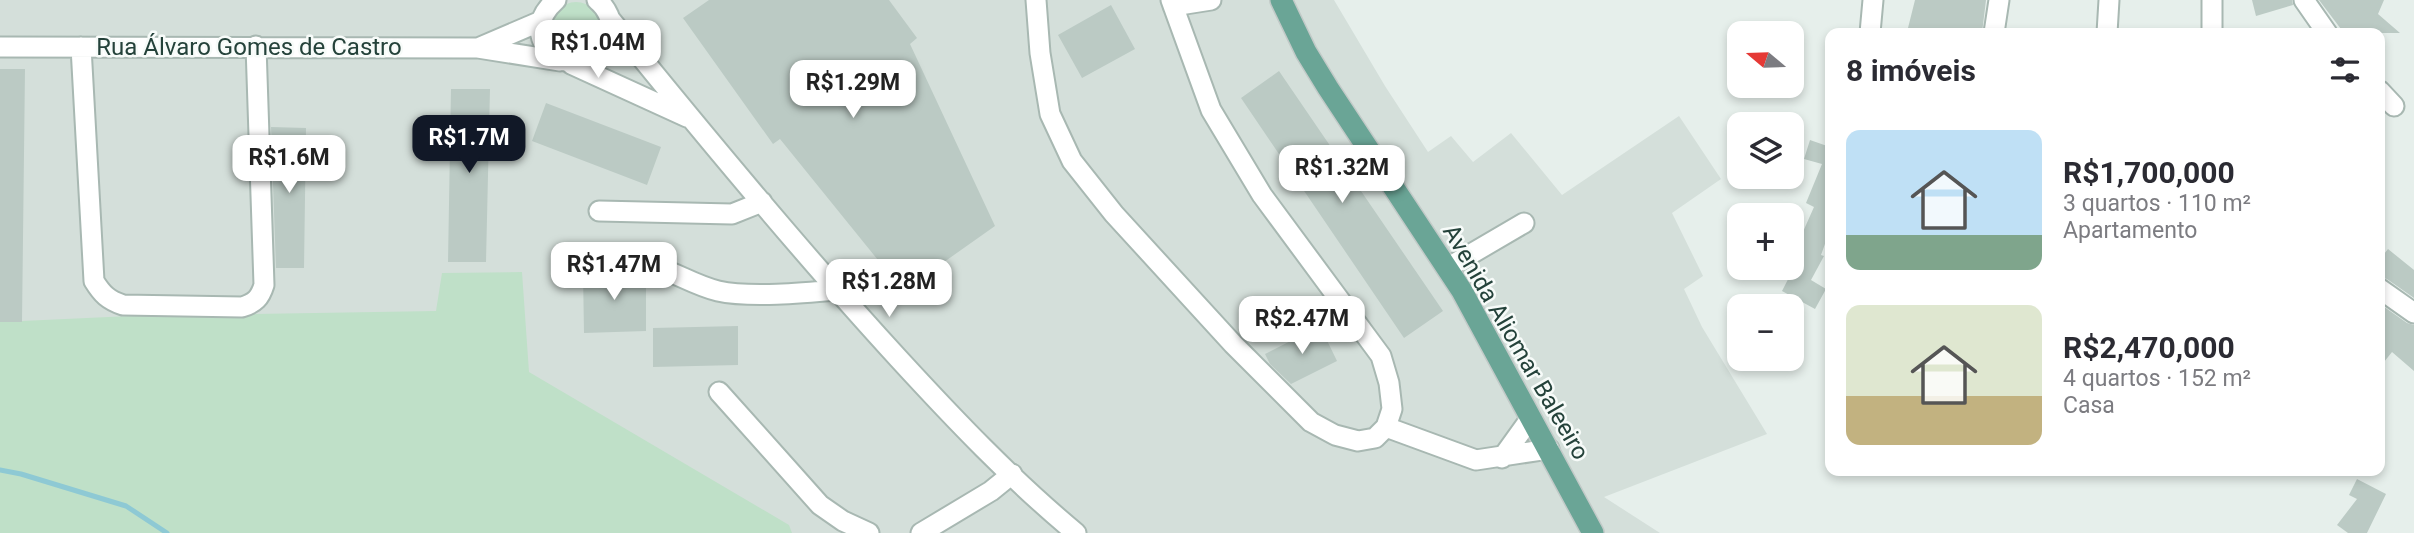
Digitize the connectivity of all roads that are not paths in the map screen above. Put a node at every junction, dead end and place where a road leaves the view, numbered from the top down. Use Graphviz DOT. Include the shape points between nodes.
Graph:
graph roads {
  1 [pos="555,0"];
  2 [pos="1036,0"];
  3 [pos="1211,0"];
  4 [pos="1281,0"];
  5 [pos="1873,0"];
  6 [pos="1999,0"];
  7 [pos="2109,0"];
  8 [pos="2212,0"];
  9 [pos="2304,0"];
  10 [pos="1172,3"];
  11 [pos="601,5"];
  12 [pos="541,21"];
  13 [pos="1870,28"];
  14 [pos="1995,28"];
  15 [pos="2107,28"];
  16 [pos="2212,28"];
  17 [pos="2323,28"];
  18 [pos="0,37"];
  19 [pos="256,46"];
  20 [pos="0,47"];
  21 [pos="21,47"];
  22 [pos="81,47"];
  23 [pos="478,48"];
  24 [pos="565,62"];
  25 [pos="2385,97"];
  26 [pos="2394,106"];
  27 [pos="691,119"];
  28 [pos="762,202"];
  29 [pos="599,211"];
  30 [pos="1524,223"];
  31 [pos="571,259"];
  32 [pos="1447,268"];
  33 [pos="837,290"];
  34 [pos="2385,293"];
  35 [pos="2414,313"];
  36 [pos="719,391"];
  37 [pos="1530,419"];
  38 [pos="1386,427"];
  39 [pos="1549,449"];
  40 [pos="1502,458"];
  41 [pos="1012,474"];
  42 [pos="869,533"];
  43 [pos="921,533"];
  44 [pos="1076,533"];
  45 [pos="1593,533"];
  1 -- 12 [label="street"];
  2 -- 38 [label="street" via="1050,114 1072,161 1114,214 1311,422 1335,435 1358,440 1374,438"];
  3 -- 10 [label="street"];
  4 -- 32 [label="main road, Avenida Aliomar Baleeiro" via="1328,88"];
  5 -- 13 [label="street"];
  6 -- 14 [label="street"];
  7 -- 15 [label="street"];
  8 -- 16 [label="street"];
  9 -- 17 [label="street"];
  10 -- 38 [label="street" via="1211,110 1262,195 1381,356 1392,409"];
  11 -- 24 [label="street" via="611,31 608,43 592,61"];
  11 -- 27 [label="street"];
  12 -- 23 [label="street"];
  12 -- 24 [label="street" via="544,44"];
  18 -- 21 [label="street, Rua Álvaro Gomes de Castro"];
  19 -- 22 [label="street, Rua Álvaro Gomes de Castro"];
  19 -- 22 [label="street" via="264,285 261,296 242,307 123,305 101,293 94,281"];
  19 -- 23 [label="street, Rua Álvaro Gomes de Castro"];
  20 -- 21 [label="street, Rua Álvaro Gomes de Castro"];
  21 -- 22 [label="street, Rua Álvaro Gomes de Castro"];
  23 -- 24 [label="street, Rua Álvaro Gomes de Castro"];
  24 -- 27 [label="street"];
  25 -- 26 [label="street"];
  27 -- 28 [label="street"];
  28 -- 29 [label="street" via="732,214"];
  28 -- 33 [label="street"];
  30 -- 32 [label="street"];
  31 -- 33 [label="street" via="631,260 720,292"];
  32 -- 37 [label="main road, Avenida Aliomar Baleeiro"];
  33 -- 41 [label="street" via="959,424"];
  34 -- 35 [label="street"];
  36 -- 42 [label="street" via="820,505"];
  37 -- 39 [label="main road, Avenida Aliomar Baleeiro"];
  37 -- 40 [label="street"];
  38 -- 40 [label="street" via="1476,460"];
  39 -- 40 [label="street"];
  39 -- 45 [label="main road, Avenida Aliomar Baleeiro"];
  41 -- 43 [label="street"];
  41 -- 44 [label="street"];
}
